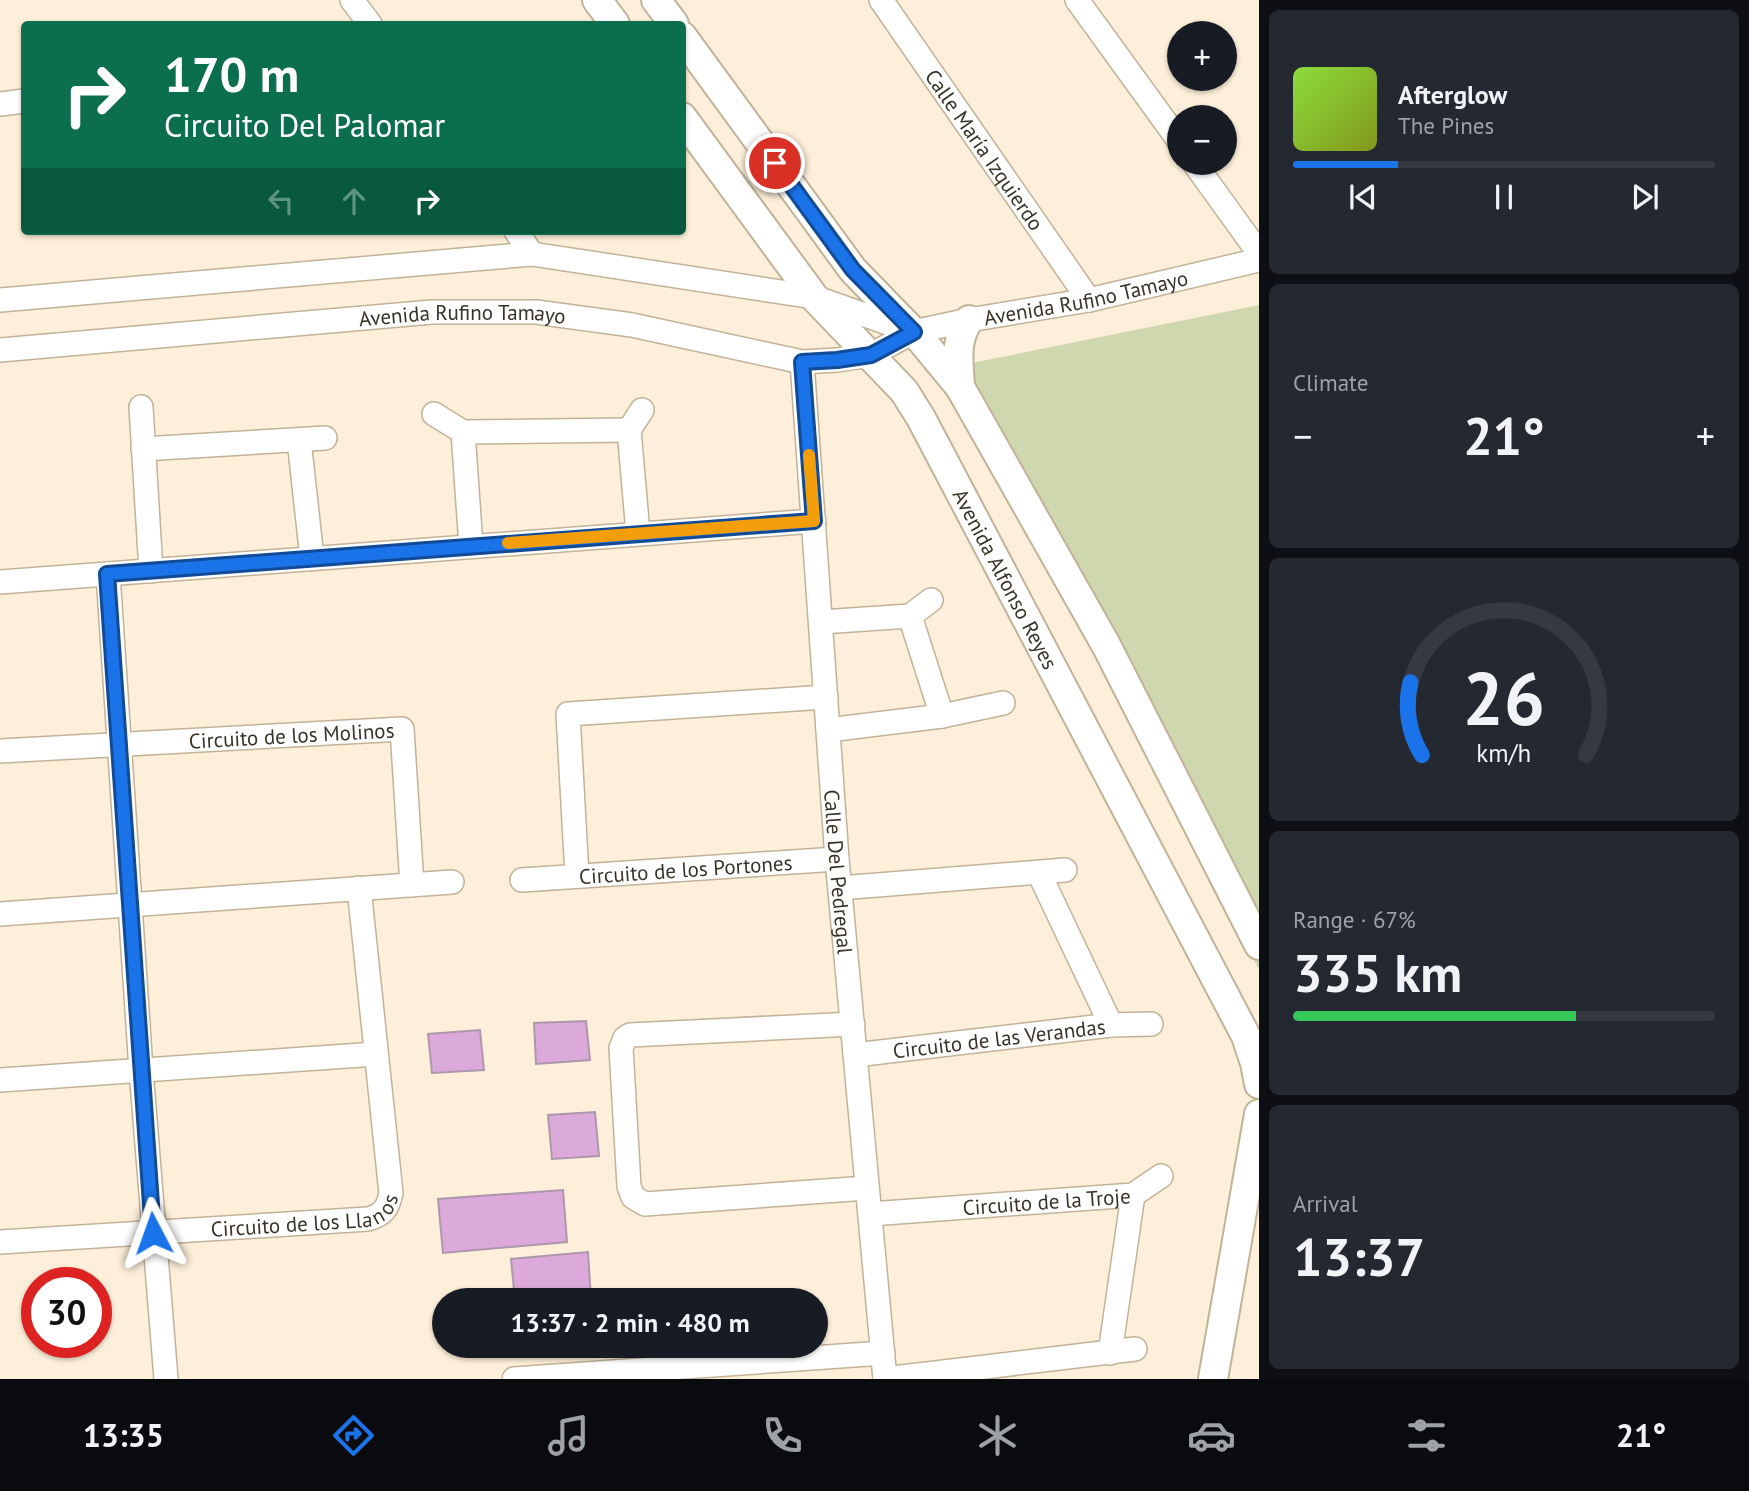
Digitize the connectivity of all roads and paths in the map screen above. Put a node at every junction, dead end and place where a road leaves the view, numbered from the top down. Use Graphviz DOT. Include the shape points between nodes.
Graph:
graph roads {
  1 [pos="352,0"];
  2 [pos="597,0"];
  3 [pos="656,0"];
  4 [pos="881,0"];
  5 [pos="1077,0"];
  6 [pos="368,21"];
  7 [pos="613,21"];
  8 [pos="672,21"];
  9 [pos="686,41"];
  10 [pos="21,101"];
  11 [pos="0,104"];
  12 [pos="686,122"];
  13 [pos="1167,124"];
  14 [pos="1203,175"];
  15 [pos="519,235"];
  16 [pos="1259,253"];
  17 [pos="532,254"];
  18 [pos="1259,260"];
  19 [pos="814,298"];
  20 [pos="0,300"];
  21 [pos="1089,300"];
  22 [pos="969,320"];
  23 [pos="914,332"];
  24 [pos="0,351"];
  25 [pos="871,355"];
  26 [pos="802,362"];
  27 [pos="960,387"];
  28 [pos="141,407"];
  29 [pos="642,410"];
  30 [pos="434,414"];
  31 [pos="629,430"];
  32 [pos="463,432"];
  33 [pos="325,438"];
  34 [pos="299,440"];
  35 [pos="143,449"];
  36 [pos="814,521"];
  37 [pos="638,533"];
  38 [pos="471,546"];
  39 [pos="312,558"];
  40 [pos="151,571"];
  41 [pos="107,574"];
  42 [pos="0,582"];
  43 [pos="931,600"];
  44 [pos="909,616"];
  45 [pos="821,622"];
  46 [pos="826,697"];
  47 [pos="1003,703"];
  48 [pos="942,716"];
  49 [pos="828,730"];
  50 [pos="119,744"];
  51 [pos="0,751"];
  52 [pos="837,859"];
  53 [pos="1065,870"];
  54 [pos="1039,873"];
  55 [pos="577,876"];
  56 [pos="522,880"];
  57 [pos="452,882"];
  58 [pos="412,885"];
  59 [pos="359,888"];
  60 [pos="840,888"];
  61 [pos="130,905"];
  62 [pos="0,914"];
  63 [pos="1259,945"];
  64 [pos="853,1024"];
  65 [pos="1151,1024"];
  66 [pos="1111,1025"];
  67 [pos="376,1054"];
  68 [pos="855,1055"];
  69 [pos="141,1070"];
  70 [pos="0,1080"];
  71 [pos="1259,1084"];
  72 [pos="1259,1114"];
  73 [pos="1161,1176"];
  74 [pos="867,1188"];
  75 [pos="1133,1195"];
  76 [pos="870,1214"];
  77 [pos="153,1233"];
  78 [pos="0,1242"];
  79 [pos="1135,1349"];
  80 [pos="883,1353"];
  81 [pos="1110,1353"];
  82 [pos="715,1372"];
  83 [pos="549,1378"];
  84 [pos="166,1379"];
  85 [pos="514,1379"];
  86 [pos="885,1379"];
  87 [pos="1213,1379"];
  1 -- 6 [label="street"];
  2 -- 7 [label="street"];
  3 -- 8 [label="street"];
  4 -- 21 [label="street, Calle María Izquierdo"];
  5 -- 13 [label="street"];
  9 -- 23 [label="street" via="853,270"];
  10 -- 11 [label="street"];
  12 -- 19 [label="street, Avenida Alfonso Reyes"];
  14 -- 16 [label="street"];
  15 -- 17 [label="street"];
  17 -- 19 [label="street"];
  17 -- 20 [label="street"];
  18 -- 21 [label="street, Avenida Rufino Tamayo"];
  19 -- 23 [label="street"];
  19 -- 25 [label="street, Avenida Alfonso Reyes"];
  21 -- 22 [label="street, Avenida Rufino Tamayo"];
  22 -- 23 [label="street, Avenida Rufino Tamayo"];
  22 -- 27 [label="street" via="958,346"];
  23 -- 25 [label="street, Avenida Rufino Tamayo"];
  23 -- 27 [label="street"];
  24 -- 26 [label="street, Avenida Rufino Tamayo" via="432,312 536,312 632,325"];
  25 -- 26 [label="street, Avenida Rufino Tamayo"];
  25 -- 71 [label="street, Avenida Alfonso Reyes" via="921,418 1246,1037"];
  26 -- 36 [label="street, Calle Del Pedregal"];
  27 -- 63 [label="street" via="1106,645"];
  28 -- 35 [label="street"];
  29 -- 31 [label="street"];
  30 -- 32 [label="street"];
  31 -- 32 [label="street"];
  31 -- 37 [label="street"];
  32 -- 38 [label="street"];
  33 -- 34 [label="street"];
  34 -- 35 [label="street"];
  34 -- 39 [label="street"];
  35 -- 40 [label="street"];
  36 -- 37 [label="street"];
  36 -- 45 [label="street, Calle Del Pedregal"];
  37 -- 38 [label="street"];
  38 -- 39 [label="street"];
  39 -- 40 [label="street"];
  40 -- 41 [label="street"];
  41 -- 42 [label="street"];
  41 -- 50 [label="street"];
  43 -- 44 [label="street"];
  44 -- 45 [label="street"];
  44 -- 48 [label="street"];
  45 -- 46 [label="street, Calle Del Pedregal"];
  46 -- 49 [label="street, Calle Del Pedregal"];
  46 -- 55 [label="street, Circuito de los Portones" via="568,714"];
  47 -- 48 [label="street"];
  48 -- 49 [label="street"];
  49 -- 52 [label="street, Calle Del Pedregal"];
  50 -- 51 [label="street, Circuito de los Molinos"];
  50 -- 58 [label="street, Circuito de los Molinos" via="402,729"];
  50 -- 61 [label="street"];
  52 -- 55 [label="street, Circuito de los Portones"];
  52 -- 60 [label="street, Calle Del Pedregal"];
  53 -- 54 [label="street"];
  54 -- 60 [label="street"];
  54 -- 66 [label="street, Circuito de las Verandas"];
  55 -- 56 [label="street"];
  57 -- 58 [label="street"];
  58 -- 59 [label="street"];
  59 -- 61 [label="street"];
  59 -- 67 [label="street, Circuito de los Llanos"];
  60 -- 64 [label="street, Calle Del Pedregal"];
  61 -- 62 [label="street"];
  61 -- 69 [label="street"];
  64 -- 68 [label="street, Calle Del Pedregal"];
  64 -- 74 [label="street" via="625,1038 621,1048 629,1186 633,1197 645,1204"];
  65 -- 66 [label="street"];
  66 -- 68 [label="street, Circuito de las Verandas"];
  67 -- 69 [label="street"];
  67 -- 77 [label="street, Circuito de los Llanos" via="391,1193 378,1216"];
  68 -- 74 [label="street, Calle Del Pedregal"];
  69 -- 70 [label="street"];
  69 -- 77 [label="street"];
  72 -- 87 [label="street"];
  73 -- 75 [label="street"];
  74 -- 76 [label="street, Calle Del Pedregal"];
  75 -- 76 [label="street, Circuito de la Troje"];
  75 -- 81 [label="street, Circuito de la Troje"];
  76 -- 80 [label="street, Calle Del Pedregal"];
  77 -- 78 [label="street, Circuito de los Llanos"];
  77 -- 84 [label="street"];
  79 -- 81 [label="street"];
  80 -- 82 [label="street"];
  80 -- 86 [label="street, Calle Del Pedregal"];
  81 -- 86 [label="street"];
  82 -- 83 [label="street"];
  83 -- 85 [label="street"];
}
